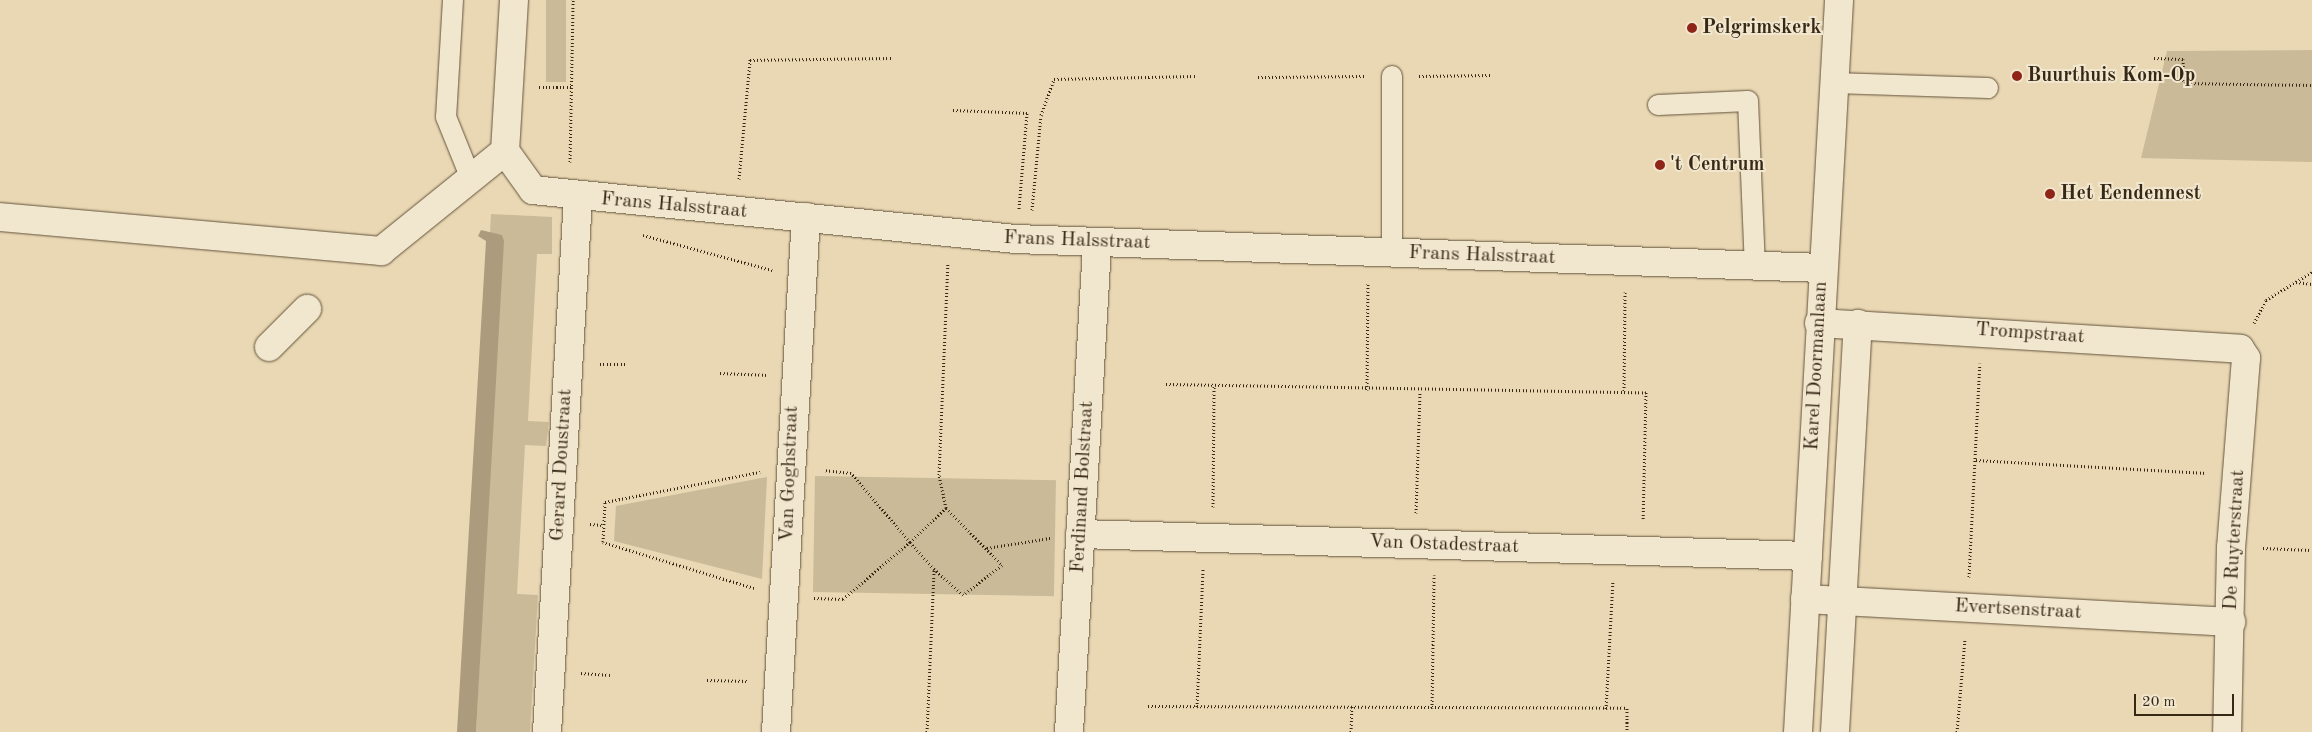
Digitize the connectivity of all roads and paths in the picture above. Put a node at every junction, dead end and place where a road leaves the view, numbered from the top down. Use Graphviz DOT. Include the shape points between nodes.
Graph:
graph roads {
  1 [pos="453,0"];
  2 [pos="514,0"];
  3 [pos="573,0"];
  4 [pos="1838,0"];
  5 [pos="892,58"];
  6 [pos="2154,58"];
  7 [pos="1195,76"];
  8 [pos="1392,76"];
  9 [pos="1834,84"];
  10 [pos="2312,85"];
  11 [pos="1988,88"];
  12 [pos="1658,105"];
  13 [pos="953,110"];
  14 [pos="505,151"];
  15 [pos="470,180"];
  16 [pos="578,198"];
  17 [pos="736,211"];
  18 [pos="0,217"];
  19 [pos="806,217"];
  20 [pos="949,233"];
  21 [pos="640,234"];
  22 [pos="1023,239"];
  23 [pos="1097,242"];
  24 [pos="1380,252"];
  25 [pos="1626,261"];
  26 [pos="1755,265"];
  27 [pos="1822,268"];
  28 [pos="2312,272"];
  29 [pos="800,278"];
  30 [pos="2295,282"];
  31 [pos="2312,284"];
  32 [pos="307,309"];
  33 [pos="1819,323"];
  34 [pos="1858,324"];
  35 [pos="1982,330"];
  36 [pos="269,347"];
  37 [pos="2240,349"];
  38 [pos="720,373"];
  39 [pos="795,376"];
  40 [pos="1166,384"];
  41 [pos="1214,385"];
  42 [pos="1367,390"];
  43 [pos="1420,391"];
  44 [pos="1624,391"];
  45 [pos="1976,460"];
  46 [pos="790,467"];
  47 [pos="2238,474"];
  48 [pos="946,508"];
  49 [pos="1080,534"];
  50 [pos="1208,538"];
  51 [pos="910,542"];
  52 [pos="1424,545"];
  53 [pos="2231,547"];
  54 [pos="986,548"];
  55 [pos="1615,550"];
  56 [pos="2312,550"];
  57 [pos="1642,551"];
  58 [pos="1808,556"];
  59 [pos="934,569"];
  60 [pos="786,597"];
  61 [pos="1805,599"];
  62 [pos="1843,601"];
  63 [pos="1967,608"];
  64 [pos="2231,622"];
  65 [pos="707,680"];
  66 [pos="780,682"];
  67 [pos="1148,706"];
  68 [pos="1352,706"];
  69 [pos="1197,707"];
  70 [pos="1432,708"];
  71 [pos="1606,709"];
  72 [pos="547,732"];
  73 [pos="776,732"];
  74 [pos="927,732"];
  75 [pos="1068,732"];
  76 [pos="1351,732"];
  77 [pos="1627,732"];
  78 [pos="1798,732"];
  79 [pos="1835,732"];
  80 [pos="1958,732"];
  81 [pos="2227,732"];
  1 -- 15 [label="lane" via="446,117"];
  2 -- 14 [label="street"];
  3 -- 16 [label="path" via="570,173"];
  4 -- 9 [label="street, Karel Doormanlaan"];
  5 -- 17 [label="path" via="750,60"];
  6 -- 10 [label="path" via="2183,59 2184,84"];
  7 -- 22 [label="path" via="1054,79 1041,116"];
  8 -- 24 [label="lane"];
  9 -- 11 [label="lane"];
  9 -- 27 [label="street, Karel Doormanlaan"];
  12 -- 26 [label="lane" via="1748,101"];
  13 -- 22 [label="path" via="1027,113"];
  14 -- 15 [label="street"];
  14 -- 16 [label="street, Frans Halsstraat" via="533,190"];
  15 -- 18 [label="street" via="382,251"];
  16 -- 17 [label="street, Frans Halsstraat"];
  16 -- 72 [label="street, Gerard Doustraat"];
  17 -- 19 [label="street, Frans Halsstraat"];
  19 -- 20 [label="street, Frans Halsstraat"];
  19 -- 29 [label="street, Van Goghstraat"];
  20 -- 22 [label="street, Frans Halsstraat"];
  20 -- 48 [label="path" via="939,475"];
  21 -- 29 [label="path"];
  22 -- 23 [label="street, Frans Halsstraat"];
  23 -- 24 [label="street, Frans Halsstraat"];
  23 -- 49 [label="street, Ferdinand Bolstraat"];
  24 -- 25 [label="street, Frans Halsstraat"];
  24 -- 42 [label="path"];
  25 -- 26 [label="street, Frans Halsstraat"];
  25 -- 44 [label="path"];
  26 -- 27 [label="street, Frans Halsstraat"];
  27 -- 33 [label="street, Karel Doormanlaan"];
  28 -- 30 [label="path"];
  29 -- 39 [label="street, Van Goghstraat"];
  30 -- 31 [label="path"];
  30 -- 37 [label="path" via="2266,300"];
  32 -- 36 [label="street"];
  33 -- 34 [label="street, Trompstraat"];
  33 -- 58 [label="street, Karel Doormanlaan"];
  34 -- 35 [label="street, Trompstraat"];
  34 -- 62 [label="street"];
  35 -- 37 [label="street, Trompstraat"];
  35 -- 45 [label="path"];
  37 -- 47 [label="street, De Ruyterstraat" via="2246,358"];
  38 -- 39 [label="path"];
  39 -- 46 [label="street, Van Goghstraat"];
  40 -- 41 [label="path"];
  41 -- 42 [label="path"];
  41 -- 50 [label="path"];
  42 -- 43 [label="path"];
  43 -- 44 [label="path"];
  43 -- 52 [label="path"];
  44 -- 57 [label="path" via="1646,392"];
  45 -- 47 [label="path"];
  45 -- 63 [label="path"];
  46 -- 51 [label="path" via="851,473"];
  46 -- 60 [label="street, Van Goghstraat"];
  46 -- 60 [label="path" via="605,502 603,525 603,542"];
  47 -- 53 [label="street, De Ruyterstraat"];
  48 -- 51 [label="path"];
  48 -- 54 [label="path"];
  49 -- 50 [label="street, Van Ostadestraat"];
  49 -- 54 [label="path"];
  49 -- 75 [label="street, Ferdinand Bolstraat"];
  50 -- 52 [label="street, Van Ostadestraat"];
  50 -- 69 [label="path"];
  51 -- 59 [label="path"];
  51 -- 60 [label="path" via="843,599"];
  52 -- 55 [label="street, Van Ostadestraat"];
  52 -- 70 [label="path"];
  53 -- 56 [label="path"];
  53 -- 64 [label="street, De Ruyterstraat"];
  54 -- 59 [label="path" via="1002,565 963,596"];
  55 -- 57 [label="street, Van Ostadestraat"];
  55 -- 71 [label="path"];
  57 -- 58 [label="street, Van Ostadestraat"];
  58 -- 61 [label="street, Karel Doormanlaan"];
  59 -- 74 [label="path"];
  60 -- 66 [label="street, Van Goghstraat"];
  61 -- 62 [label="street, Evertsenstraat"];
  61 -- 78 [label="street, Karel Doormanlaan"];
  62 -- 63 [label="street, Evertsenstraat"];
  62 -- 79 [label="street"];
  63 -- 64 [label="street, Evertsenstraat"];
  63 -- 80 [label="path"];
  64 -- 81 [label="street, De Ruyterstraat"];
  65 -- 66 [label="path"];
  66 -- 73 [label="street, Van Goghstraat"];
  67 -- 69 [label="path"];
  68 -- 69 [label="path"];
  68 -- 70 [label="path"];
  68 -- 76 [label="path"];
  70 -- 71 [label="path"];
  71 -- 77 [label="path" via="1627,708"];
}
